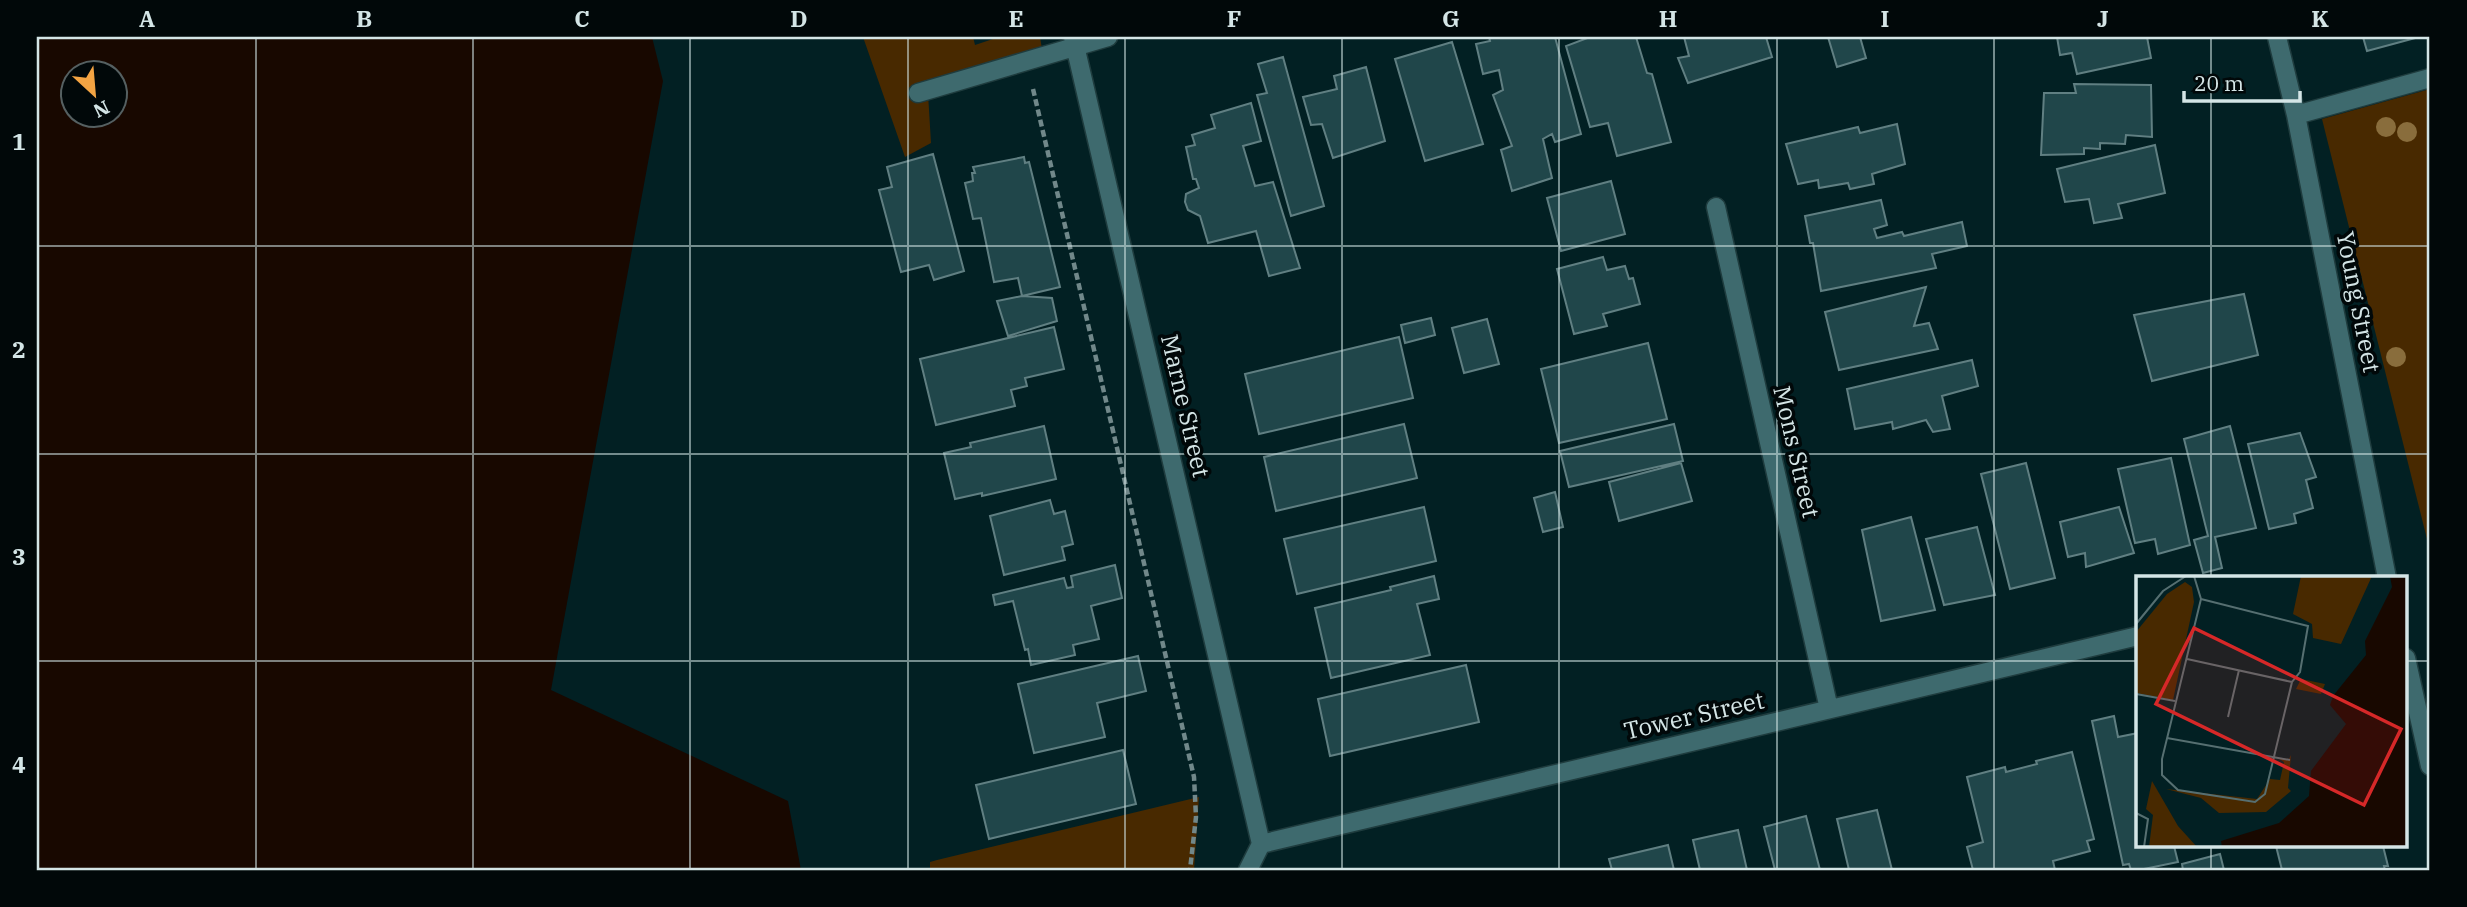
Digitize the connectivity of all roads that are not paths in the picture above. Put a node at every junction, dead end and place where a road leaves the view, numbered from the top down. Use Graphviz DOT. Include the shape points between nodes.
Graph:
graph roads {
  1 [pos="1108,37"];
  2 [pos="2277,37"];
  3 [pos="1074,41"];
  4 [pos="2430,78"];
  5 [pos="918,93"];
  6 [pos="2296,115"];
  7 [pos="1716,207"];
  8 [pos="2385,576"];
  9 [pos="2136,636"];
  10 [pos="2408,668"];
  11 [pos="1829,709"];
  12 [pos="2430,766"];
  13 [pos="1261,844"];
  14 [pos="1248,870"];
  1 -- 3 [label="street"];
  2 -- 6 [label="street, Young Street"];
  3 -- 5 [label="street" via="1027,61"];
  3 -- 13 [label="street, Marne Street"];
  4 -- 6 [label="street"];
  6 -- 8 [label="street, Young Street"];
  7 -- 11 [label="street, Mons Street"];
  9 -- 11 [label="street, Tower Street"];
  10 -- 12 [label="street"];
  11 -- 13 [label="street, Tower Street"];
  13 -- 14 [label="street"];
}
